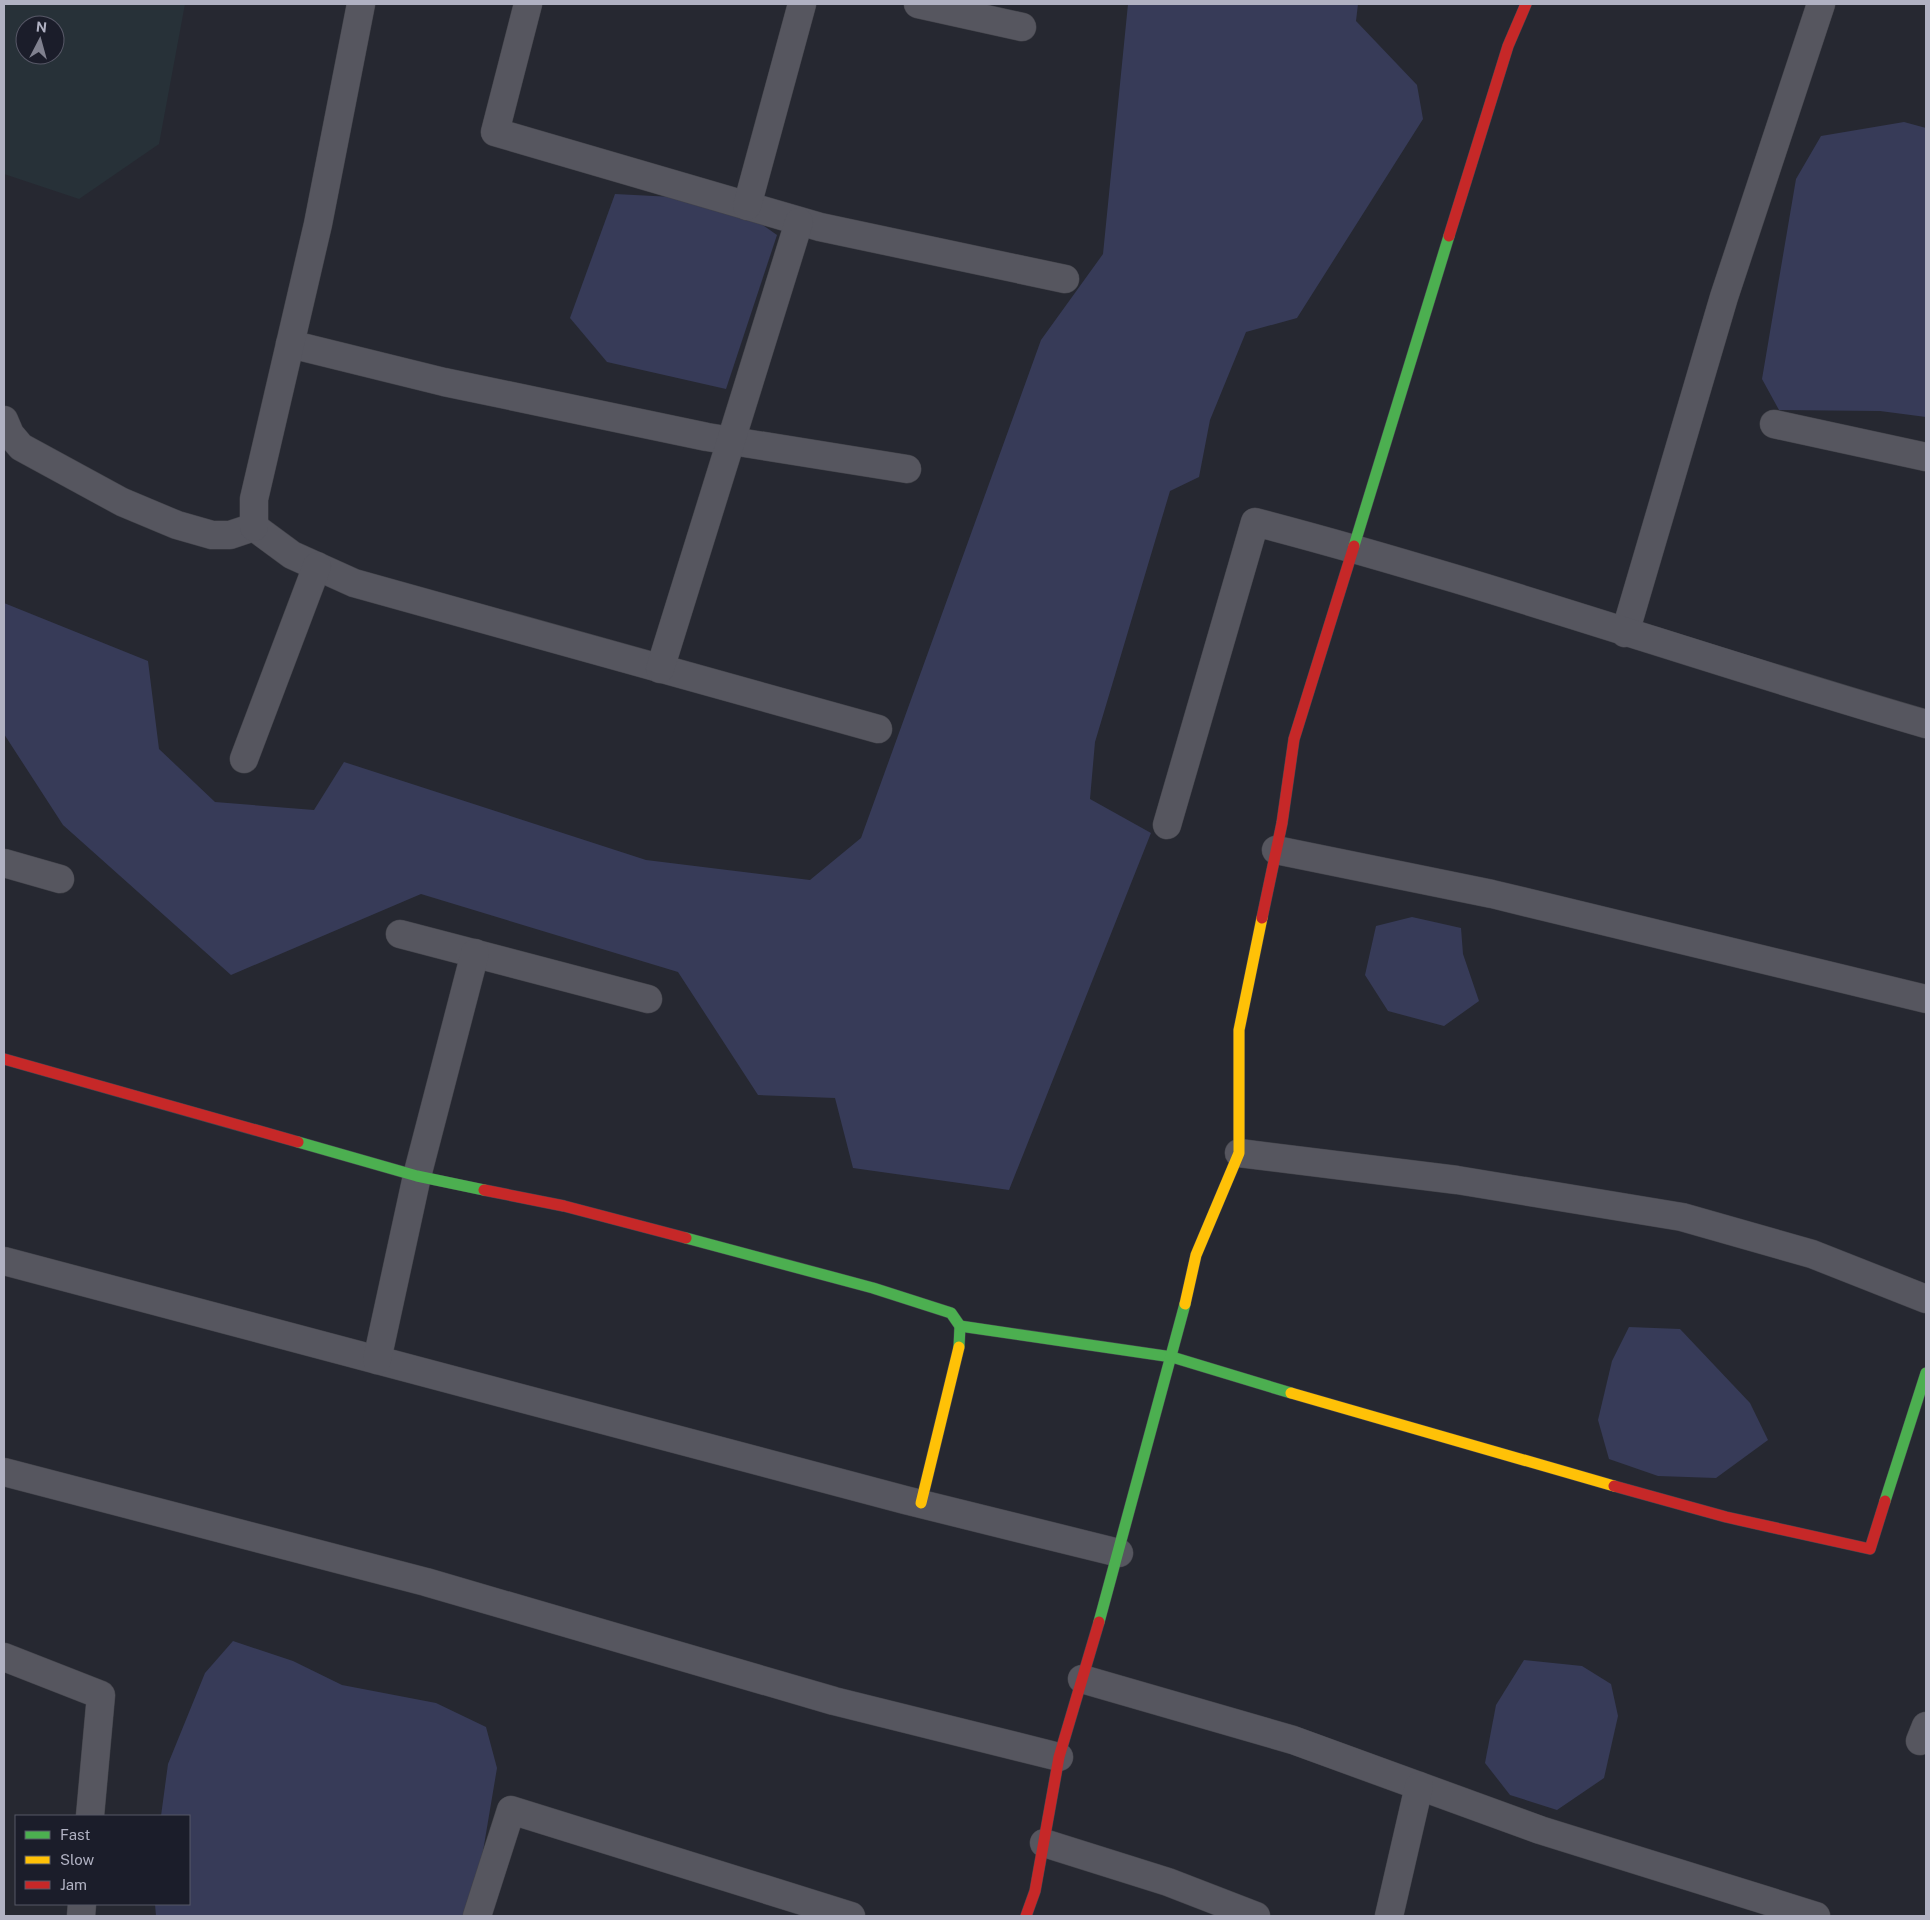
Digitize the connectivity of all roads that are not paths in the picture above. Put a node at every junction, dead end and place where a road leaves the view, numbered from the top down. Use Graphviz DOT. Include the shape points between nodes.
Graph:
graph roads {
  1 [pos="361,4"];
  2 [pos="528,4"];
  3 [pos="802,4"];
  4 [pos="918,4"];
  5 [pos="1526,4"];
  6 [pos="1821,4"];
  7 [pos="1022,27"];
  8 [pos="747,206"];
  9 [pos="799,222"];
  10 [pos="1064,279"];
  11 [pos="290,344"];
  12 [pos="4,420"];
  13 [pos="1774,424"];
  14 [pos="732,441"];
  15 [pos="1926,457"];
  16 [pos="907,469"];
  17 [pos="254,527"];
  18 [pos="1354,548"];
  19 [pos="317,566"];
  20 [pos="1625,633"];
  21 [pos="660,670"];
  22 [pos="1926,724"];
  23 [pos="878,729"];
  24 [pos="244,759"];
  25 [pos="1167,825"];
  26 [pos="1276,850"];
  27 [pos="4,863"];
  28 [pos="60,879"];
  29 [pos="400,934"];
  30 [pos="475,953"];
  31 [pos="648,998"];
  32 [pos="1926,999"];
  33 [pos="4,1059"];
  34 [pos="1239,1153"];
  35 [pos="418,1176"];
  36 [pos="4,1261"];
  37 [pos="1926,1299"];
  38 [pos="960,1326"];
  39 [pos="1172,1357"];
  40 [pos="377,1360"];
  41 [pos="1926,1373"];
  42 [pos="4,1472"];
  43 [pos="921,1503"];
  44 [pos="1119,1553"];
  45 [pos="4,1657"];
  46 [pos="1082,1679"];
  47 [pos="1059,1757"];
  48 [pos="1419,1786"];
  49 [pos="90,1815"];
  50 [pos="1044,1843"];
  51 [pos="477,1916"];
  52 [pos="851,1916"];
  53 [pos="1026,1916"];
  54 [pos="1256,1916"];
  55 [pos="1388,1916"];
  56 [pos="1816,1916"];
  1 -- 11 [label="street" via="318,224"];
  2 -- 8 [label="street" via="495,132"];
  3 -- 8 [label="street"];
  4 -- 7 [label="street"];
  5 -- 18 [label="street" via="1508,46"];
  6 -- 20 [label="street" via="1724,297"];
  8 -- 9 [label="street"];
  9 -- 10 [label="street"];
  9 -- 14 [label="street"];
  11 -- 14 [label="street" via="444,382"];
  11 -- 17 [label="street" via="254,499"];
  12 -- 17 [label="street" via="21,447 122,502 212,536 230,535"];
  13 -- 15 [label="street"];
  14 -- 16 [label="street"];
  14 -- 21 [label="street"];
  17 -- 19 [label="street" via="292,555"];
  18 -- 20 [label="street"];
  18 -- 25 [label="street" via="1256,522"];
  18 -- 26 [label="street" via="1294,739"];
  19 -- 21 [label="street" via="354,583"];
  19 -- 24 [label="street"];
  20 -- 22 [label="street"];
  21 -- 23 [label="street"];
  26 -- 32 [label="street" via="1492,894"];
  26 -- 34 [label="street" via="1239,1030"];
  27 -- 28 [label="street"];
  29 -- 30 [label="street"];
  30 -- 31 [label="street"];
  30 -- 35 [label="street"];
  33 -- 35 [label="street"];
  34 -- 37 [label="street" via="1457,1180 1682,1217 1812,1254"];
  34 -- 39 [label="street" via="1196,1255"];
  35 -- 38 [label="street" via="564,1206 873,1288 951,1313"];
  35 -- 40 [label="street"];
  36 -- 40 [label="street"];
  38 -- 39 [label="street"];
  38 -- 43 [label="street" via="961,1339"];
  39 -- 41 [label="street" via="1422,1432 1726,1517 1870,1549"];
  39 -- 44 [label="street"];
  40 -- 43 [label="street"];
  42 -- 47 [label="street" via="426,1582 834,1701"];
  43 -- 44 [label="street"];
  44 -- 46 [label="street"];
  45 -- 49 [label="street" via="101,1695"];
  46 -- 47 [label="street"];
  46 -- 48 [label="street" via="1294,1740"];
  47 -- 50 [label="street"];
  48 -- 55 [label="street"];
  48 -- 56 [label="street" via="1540,1830"];
  50 -- 53 [label="street" via="1035,1891"];
  50 -- 54 [label="street" via="1168,1882"];
  51 -- 52 [label="street" via="511,1810"];
}
